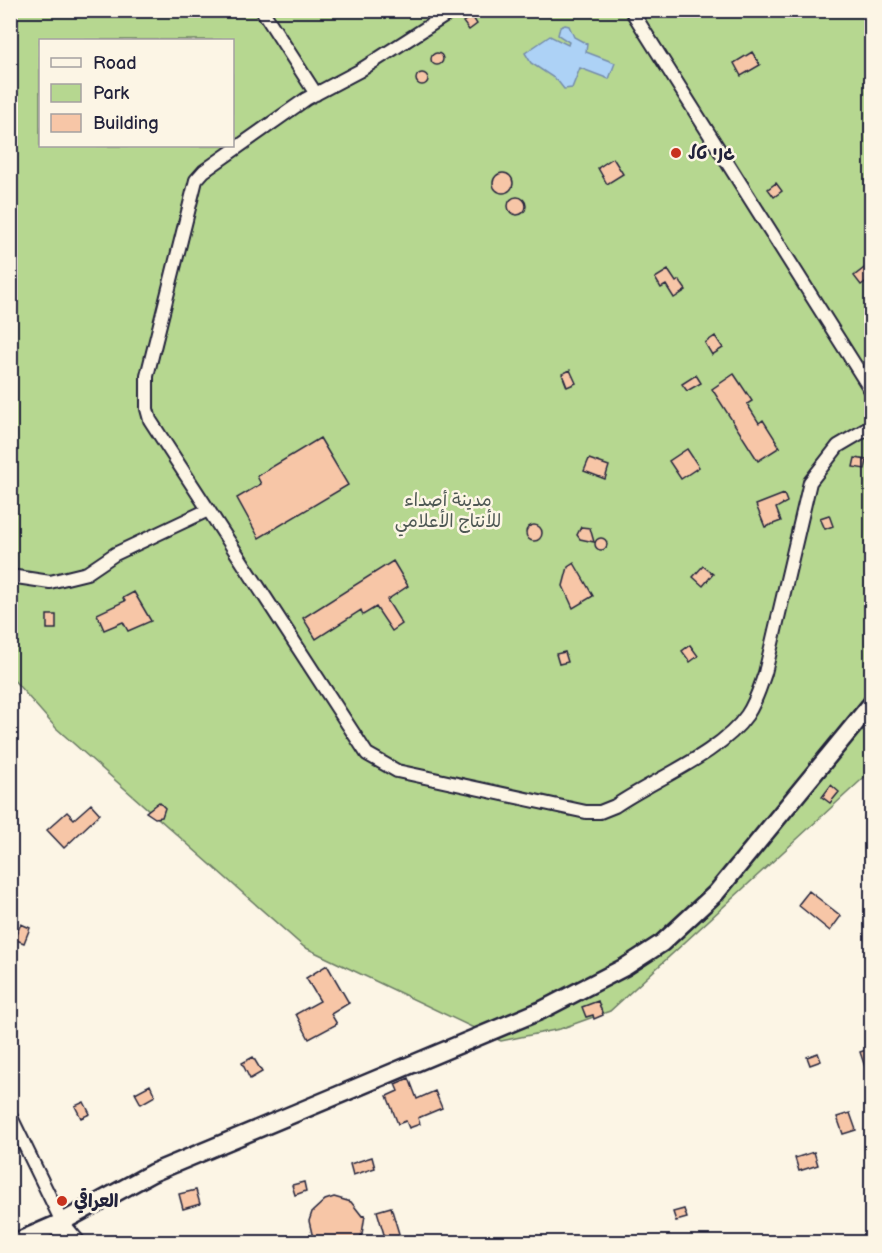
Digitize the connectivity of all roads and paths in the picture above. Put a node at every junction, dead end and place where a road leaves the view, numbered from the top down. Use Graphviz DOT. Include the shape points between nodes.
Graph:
graph roads {
  1 [pos="262,10"];
  2 [pos="454,10"];
  3 [pos="630,10"];
  4 [pos="316,94"];
  5 [pos="872,392"];
  6 [pos="872,426"];
  7 [pos="208,510"];
  8 [pos="10,576"];
  9 [pos="872,703"];
  10 [pos="10,1115"];
  11 [pos="62,1222"];
  12 [pos="16,1242"];
  13 [pos="59,1242"];
  14 [pos="78,1242"];
  1 -- 4 [label="street"];
  2 -- 4 [label="street"];
  3 -- 5 [label="street"];
  4 -- 7 [label="street" via="196,180 147,376 147,409 150,420"];
  6 -- 7 [label="street" via="838,446 810,482 765,673 746,716 708,750 600,812 505,796 397,771 375,761 359,745"];
  7 -- 8 [label="street" via="116,554 87,573 50,582"];
  9 -- 11 [label="main road" via="716,893 662,943 633,962 532,1014 153,1173"];
  10 -- 11 [label="street"];
  11 -- 12 [label="main road"];
  11 -- 13 [label="street"];
  11 -- 14 [label="street"];
}
